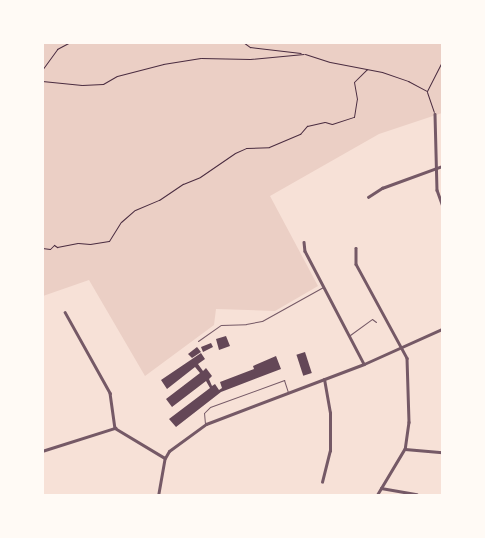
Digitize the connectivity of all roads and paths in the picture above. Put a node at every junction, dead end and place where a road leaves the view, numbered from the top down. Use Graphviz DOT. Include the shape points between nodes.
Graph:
graph roads {
  1 [pos="70,42"];
  2 [pos="243,42"];
  3 [pos="304,54"];
  4 [pos="442,61"];
  5 [pos="367,69"];
  6 [pos="42,70"];
  7 [pos="42,80"];
  8 [pos="426,91"];
  9 [pos="434,114"];
  10 [pos="442,166"];
  11 [pos="436,168"];
  12 [pos="368,197"];
  13 [pos="442,204"];
  14 [pos="304,242"];
  15 [pos="42,248"];
  16 [pos="356,248"];
  17 [pos="323,287"];
  18 [pos="65,312"];
  19 [pos="376,322"];
  20 [pos="442,329"];
  21 [pos="349,336"];
  22 [pos="198,341"];
  23 [pos="404,348"];
  24 [pos="364,364"];
  25 [pos="324,380"];
  26 [pos="289,392"];
  27 [pos="206,424"];
  28 [pos="115,428"];
  29 [pos="405,449"];
  30 [pos="42,451"];
  31 [pos="442,452"];
  32 [pos="165,458"];
  33 [pos="322,482"];
  34 [pos="381,488"];
  35 [pos="416,494"];
  36 [pos="158,496"];
  37 [pos="377,496"];
  1 -- 6 [label="path" via="57,49"];
  2 -- 3 [label="path" via="250,47"];
  3 -- 5 [label="path"];
  3 -- 7 [label="path" via="250,59 201,58 154,66 117,76 103,84"];
  4 -- 8 [label="path"];
  5 -- 8 [label="path" via="408,81"];
  5 -- 15 [label="path" via="354,82 357,99 354,117 332,124 325,122 307,126 300,134 269,147 246,148 236,153 200,177 135,210 121,222 109,241"];
  8 -- 9 [label="path"];
  9 -- 11 [label="street"];
  10 -- 11 [label="street"];
  11 -- 12 [label="street" via="382,188"];
  11 -- 13 [label="street" via="437,190"];
  14 -- 17 [label="street" via="305,252"];
  16 -- 23 [label="street" via="356,264"];
  17 -- 21 [label="street"];
  17 -- 22 [label="lane" via="262,321 221,325"];
  18 -- 28 [label="street" via="110,393"];
  19 -- 21 [label="lane" via="372,320"];
  20 -- 23 [label="street"];
  21 -- 24 [label="street"];
  23 -- 24 [label="street"];
  23 -- 29 [label="street" via="408,358 409,422"];
  24 -- 25 [label="street"];
  25 -- 26 [label="street"];
  25 -- 33 [label="street" via="330,413 330,451"];
  26 -- 27 [label="street"];
  26 -- 27 [label="lane" via="284,380 210,407 204,413"];
  27 -- 32 [label="street" via="175,446"];
  28 -- 30 [label="street"];
  28 -- 32 [label="street"];
  29 -- 31 [label="street"];
  29 -- 34 [label="street"];
  32 -- 36 [label="street"];
  34 -- 35 [label="street"];
  34 -- 37 [label="street"];
}
